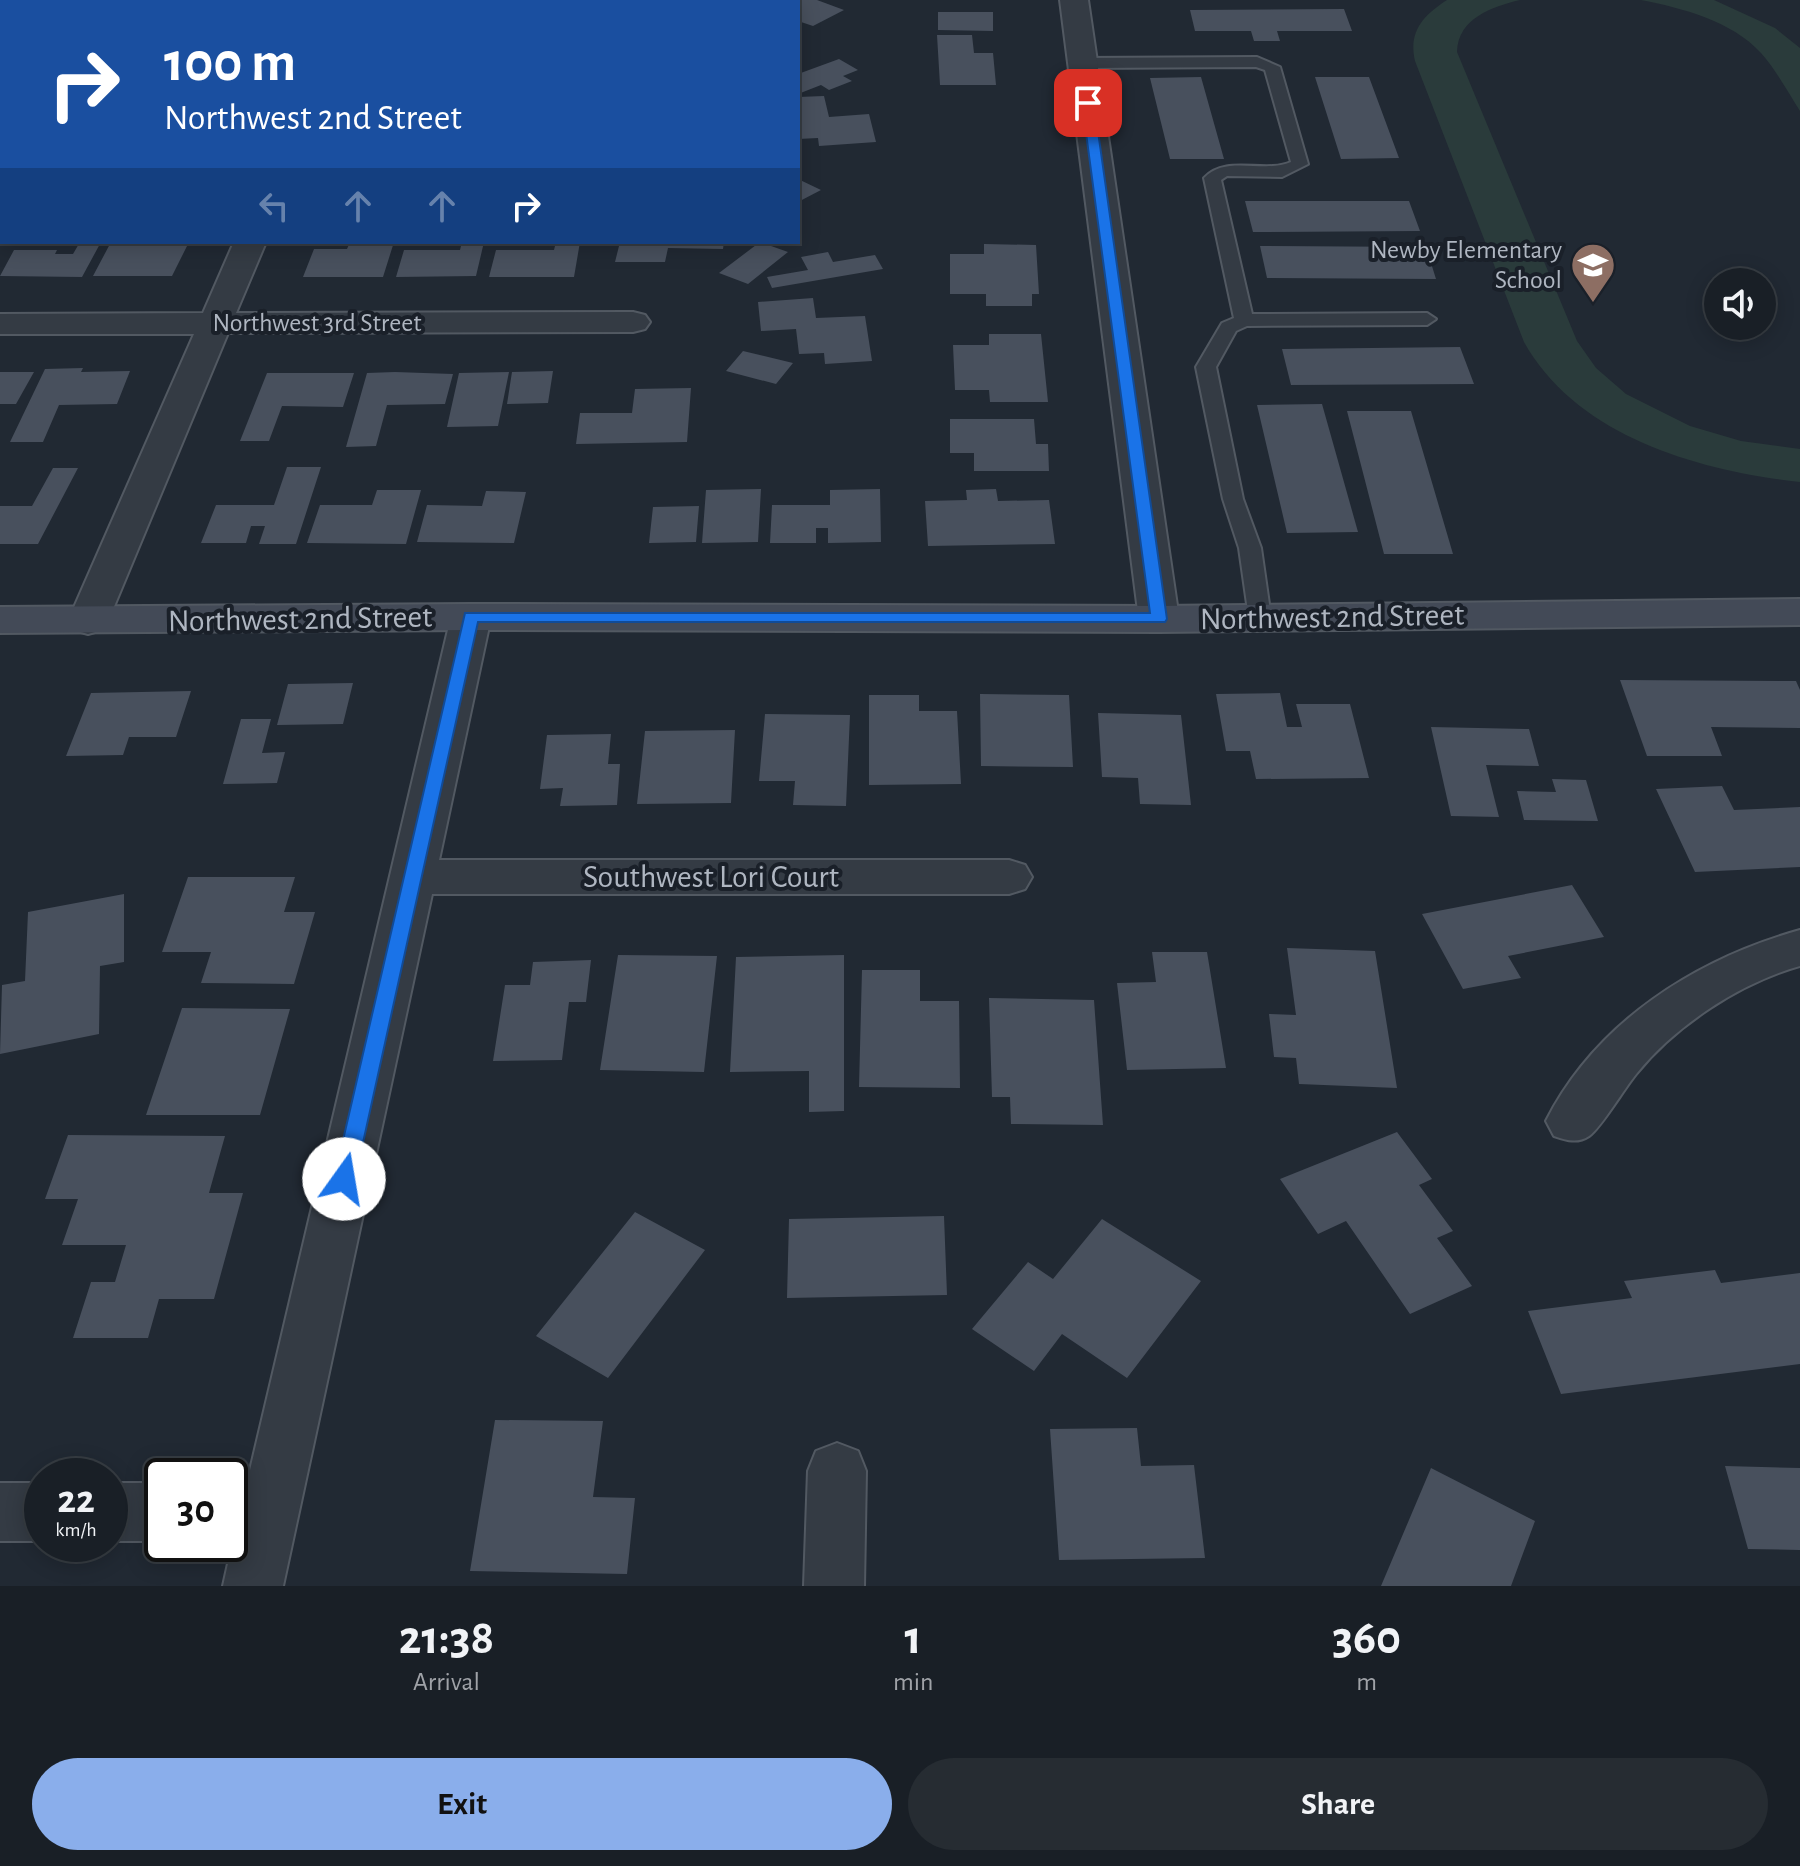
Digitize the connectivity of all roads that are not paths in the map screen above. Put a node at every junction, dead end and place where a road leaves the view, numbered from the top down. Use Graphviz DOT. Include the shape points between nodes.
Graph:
graph roads {
  1 [pos="1074,0"];
  2 [pos="1083,63"];
  3 [pos="249,244"];
  4 [pos="1427,319"];
  5 [pos="1244,320"];
  6 [pos="633,322"];
  7 [pos="215,323"];
  8 [pos="0,324"];
  9 [pos="1800,612"];
  10 [pos="471,617"];
  11 [pos="1260,618"];
  12 [pos="1159,619"];
  13 [pos="0,620"];
  14 [pos="88,621"];
  15 [pos="412,877"];
  16 [pos="1009,877"];
  17 [pos="1800,948"];
  18 [pos="1572,1121"];
  19 [pos="837,1471"];
  20 [pos="0,1512"];
  21 [pos="24,1512"];
  22 [pos="250,1512"];
  23 [pos="253,1586"];
  24 [pos="834,1586"];
  1 -- 2 [label="street"];
  2 -- 5 [label="lane" via="1257,62 1272,67 1300,164 1282,172 1223,171 1212,178"];
  2 -- 12 [label="street"];
  3 -- 7 [label="street"];
  4 -- 5 [label="lane"];
  5 -- 11 [label="lane" via="1229,327 1206,367 1233,499 1250,548"];
  6 -- 7 [label="street, Northwest 3rd Street"];
  7 -- 8 [label="street, Northwest 3rd Street"];
  7 -- 14 [label="street"];
  9 -- 11 [label="main road, Northwest 2nd Street"];
  10 -- 12 [label="main road, Northwest 2nd Street"];
  10 -- 14 [label="main road, Northwest 2nd Street"];
  10 -- 15 [label="street"];
  11 -- 12 [label="main road, Northwest 2nd Street"];
  13 -- 14 [label="main road, Northwest 2nd Street"];
  15 -- 16 [label="street, Southwest Lori Court"];
  15 -- 22 [label="street"];
  17 -- 18 [label="street" via="1695,994 1631,1044"];
  19 -- 24 [label="street"];
  20 -- 21 [label="street"];
  22 -- 23 [label="street"];
}
